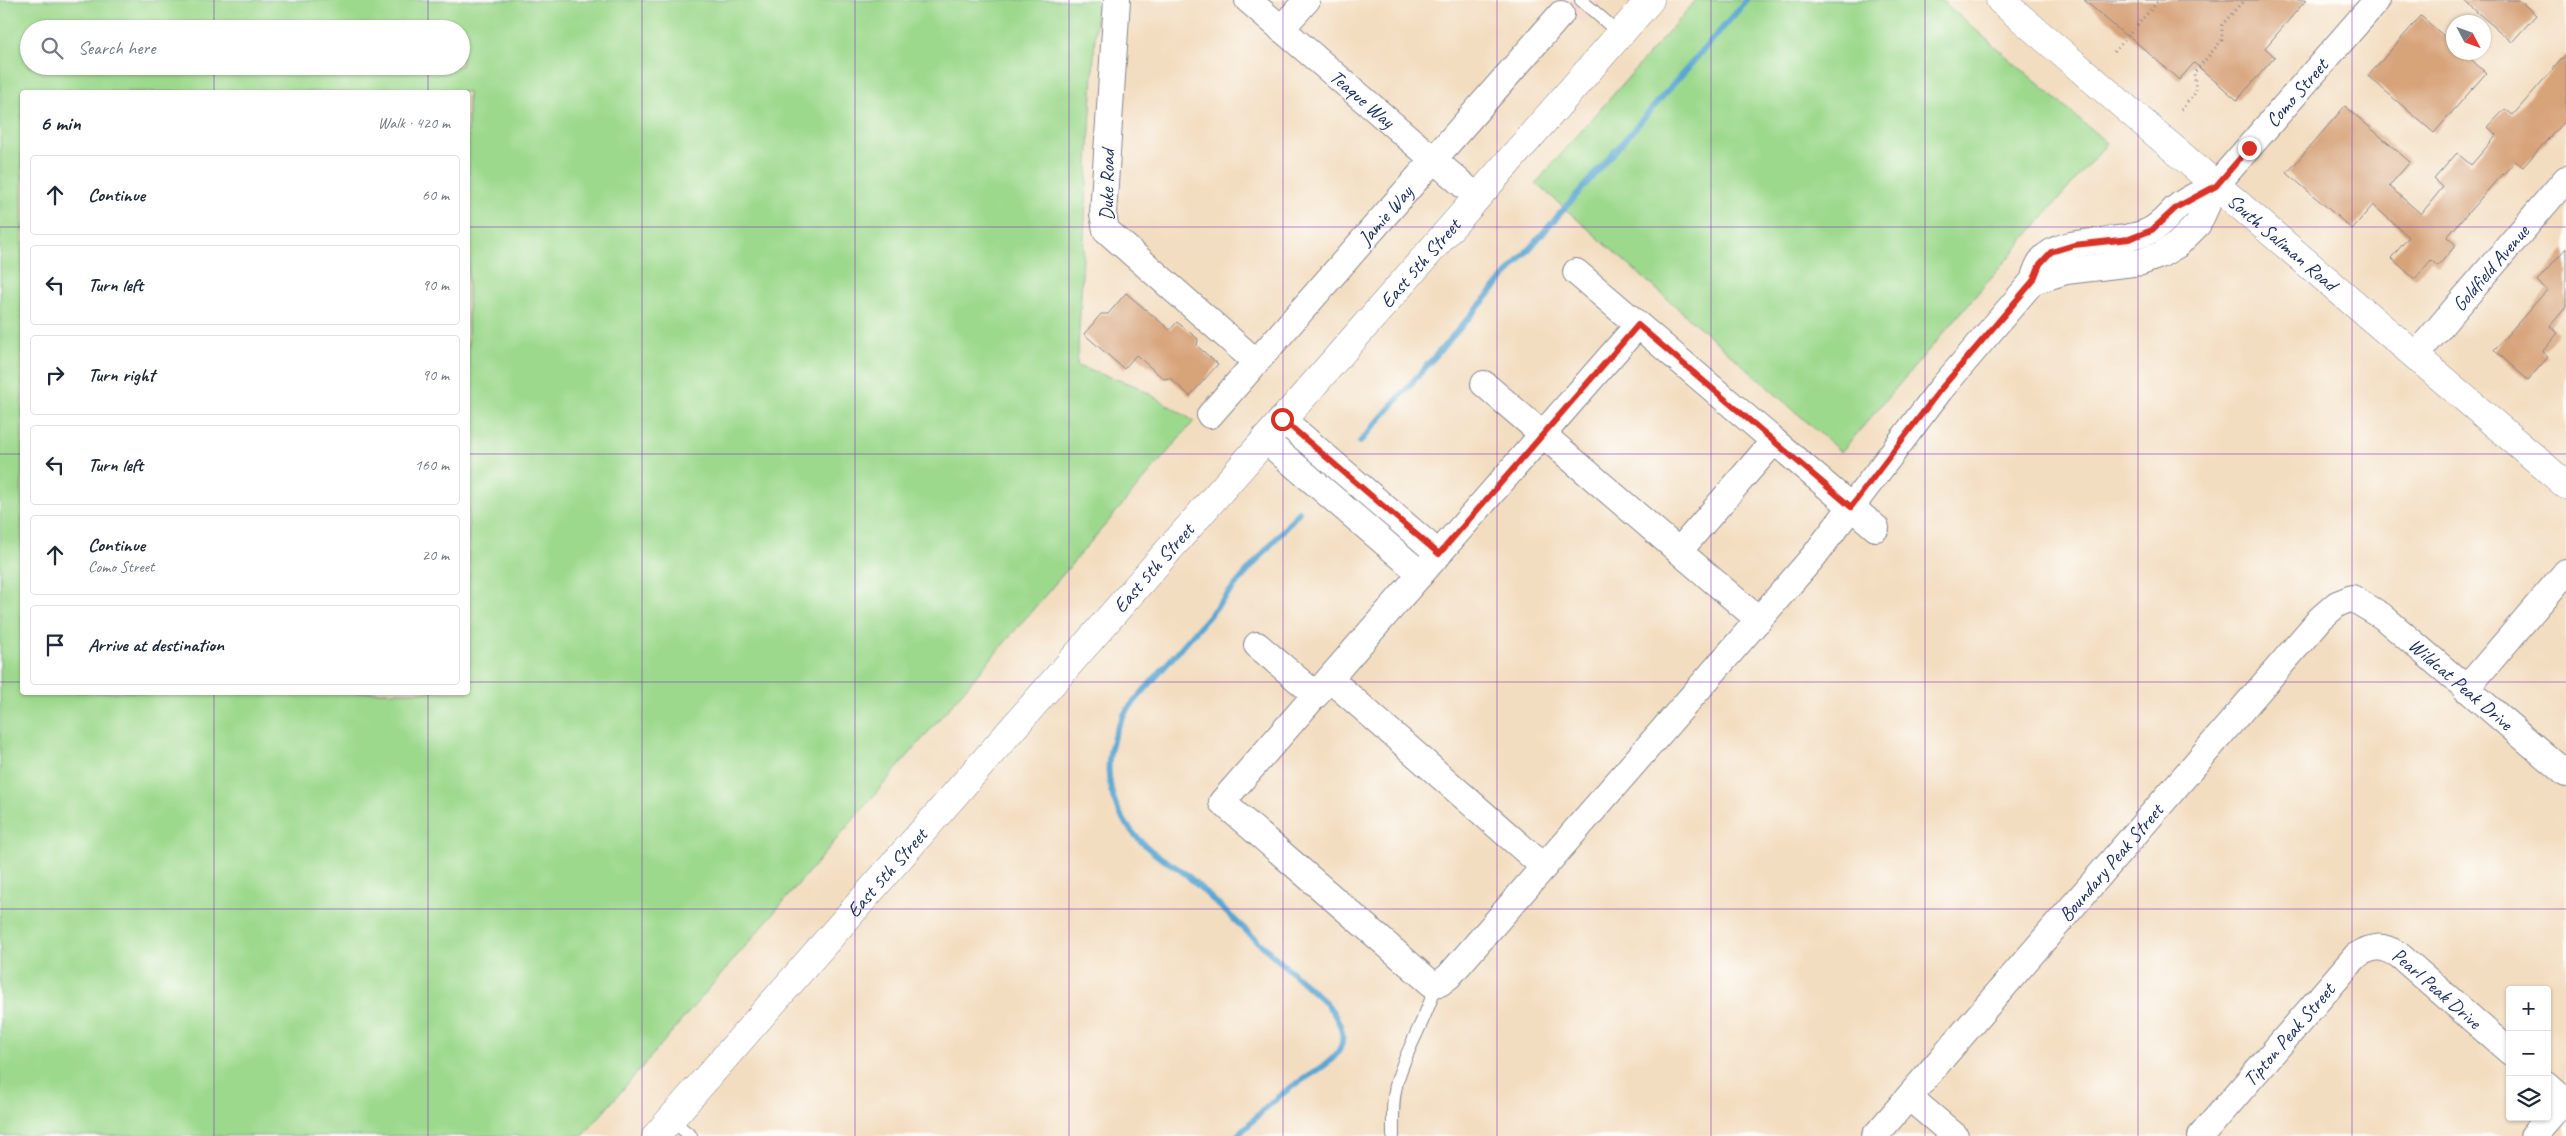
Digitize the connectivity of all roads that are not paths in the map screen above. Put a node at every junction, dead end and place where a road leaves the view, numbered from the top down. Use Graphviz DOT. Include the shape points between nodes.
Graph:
graph roads {
  1 [pos="1117,0"];
  2 [pos="1248,0"];
  3 [pos="1306,0"];
  4 [pos="1650,0"];
  5 [pos="2000,0"];
  6 [pos="2377,0"];
  7 [pos="1571,7"];
  8 [pos="1282,29"];
  9 [pos="1620,34"];
  10 [pos="1433,160"];
  11 [pos="2566,179"];
  12 [pos="2216,186"];
  13 [pos="1476,197"];
  14 [pos="1576,272"];
  15 [pos="1638,325"];
  16 [pos="2415,356"];
  17 [pos="1256,362"];
  18 [pos="1484,384"];
  19 [pos="1210,415"];
  20 [pos="1273,429"];
  21 [pos="1543,434"];
  22 [pos="1774,441"];
  23 [pos="2566,485"];
  24 [pos="1851,507"];
  25 [pos="1383,524"];
  26 [pos="1876,528"];
  27 [pos="1679,551"];
  28 [pos="1439,554"];
  29 [pos="2566,572"];
  30 [pos="1421,574"];
  31 [pos="2352,598"];
  32 [pos="1759,620"];
  33 [pos="1257,645"];
  34 [pos="1323,687"];
  35 [pos="2466,688"];
  36 [pos="2566,774"];
  37 [pos="1544,867"];
  38 [pos="2385,947"];
  39 [pos="1436,984"];
  40 [pos="2506,1048"];
  41 [pos="2559,1094"];
  42 [pos="1909,1097"];
  43 [pos="672,1130"];
  44 [pos="1393,1136"];
  45 [pos="1875,1136"];
  46 [pos="1955,1136"];
  47 [pos="2201,1136"];
  48 [pos="2533,1136"];
  1 -- 17 [label="street, Duke Road" via="1103,214 1106,230"];
  2 -- 8 [label="street, Teaque Way"];
  3 -- 8 [label="street"];
  4 -- 9 [label="main road, East 5th Street"];
  5 -- 12 [label="main road, South Saliman Road"];
  6 -- 12 [label="street, Como Street"];
  7 -- 9 [label="lane"];
  7 -- 10 [label="street, Jamie Way"];
  8 -- 10 [label="street, Teaque Way"];
  9 -- 13 [label="main road, East 5th Street"];
  10 -- 13 [label="street, Teaque Way"];
  10 -- 17 [label="street, Jamie Way"];
  11 -- 16 [label="street, Goldfield Avenue"];
  12 -- 16 [label="main road, South Saliman Road"];
  12 -- 24 [label="street" via="2177,207 2159,226 2095,255 2074,245 2051,252 2040,264 2033,281 1940,390"];
  13 -- 20 [label="main road, East 5th Street"];
  14 -- 15 [label="street"];
  15 -- 21 [label="street"];
  15 -- 22 [label="street"];
  16 -- 23 [label="main road, South Saliman Road"];
  17 -- 19 [label="street, Jamie Way"];
  18 -- 21 [label="street"];
  20 -- 25 [label="street"];
  20 -- 43 [label="main road, East 5th Street"];
  21 -- 27 [label="street"];
  21 -- 28 [label="street"];
  22 -- 24 [label="street"];
  22 -- 27 [label="street"];
  24 -- 26 [label="street"];
  24 -- 32 [label="street"];
  25 -- 28 [label="street"];
  25 -- 30 [label="street"];
  27 -- 32 [label="street"];
  28 -- 30 [label="street"];
  29 -- 35 [label="street"];
  30 -- 34 [label="street"];
  31 -- 35 [label="street, Wildcat Peak Drive" via="2382,616"];
  31 -- 42 [label="street, Boundary Peak Street" via="2337,604 2322,618"];
  32 -- 37 [label="street"];
  33 -- 34 [label="street"];
  34 -- 37 [label="street"];
  34 -- 39 [label="street" via="1222,802 1429,982"];
  35 -- 36 [label="street, Wildcat Peak Drive"];
  37 -- 39 [label="street" via="1449,976"];
  38 -- 40 [label="street, Pearl Peak Drive" via="2410,963"];
  38 -- 47 [label="street, Tipton Peak Street" via="2366,950 2356,956"];
  39 -- 44 [label="lane" via="1397,1081"];
  41 -- 48 [label="street"];
  42 -- 45 [label="street, Boundary Peak Street"];
  42 -- 46 [label="street"];
}
